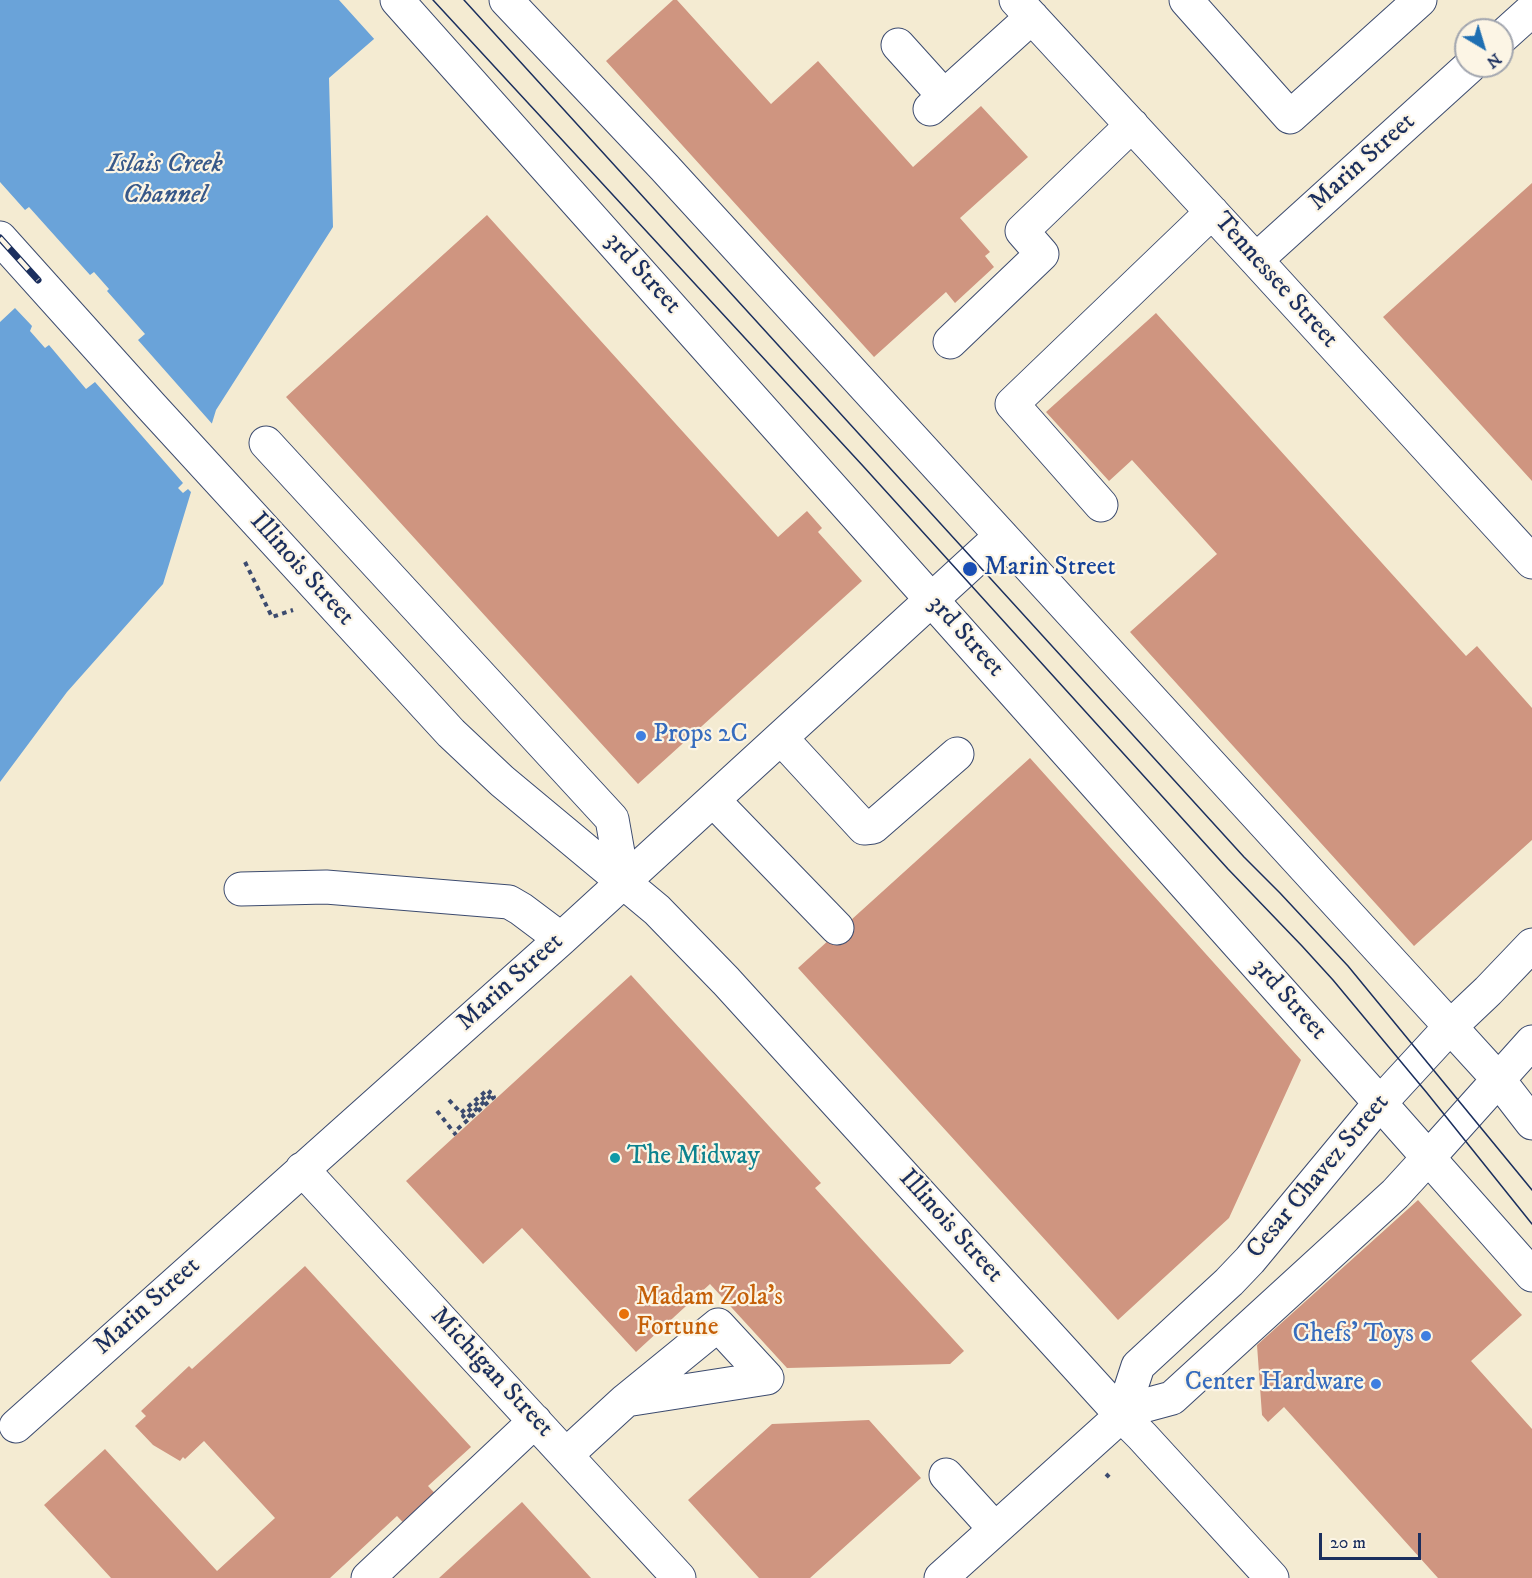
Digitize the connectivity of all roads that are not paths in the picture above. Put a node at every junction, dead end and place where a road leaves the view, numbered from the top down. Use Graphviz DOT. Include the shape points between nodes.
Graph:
graph roads {
  1 [pos="397,0"];
  2 [pos="506,0"];
  3 [pos="1186,0"];
  4 [pos="1420,0"];
  5 [pos="1024,8"];
  6 [pos="1532,10"];
  7 [pos="1514,26"];
  8 [pos="898,45"];
  9 [pos="1457,78"];
  10 [pos="1132,125"];
  11 [pos="1212,212"];
  12 [pos="0,238"];
  13 [pos="1256,260"];
  14 [pos="950,342"];
  15 [pos="266,443"];
  16 [pos="1101,505"];
  17 [pos="1001,536"];
  18 [pos="1532,562"];
  19 [pos="932,600"];
  20 [pos="781,738"];
  21 [pos="957,754"];
  22 [pos="713,800"];
  23 [pos="623,881"];
  24 [pos="241,889"];
  25 [pos="837,928"];
  26 [pos="561,939"];
  27 [pos="1532,945"];
  28 [pos="1450,1027"];
  29 [pos="1532,1042"];
  30 [pos="1498,1079"];
  31 [pos="1380,1103"];
  32 [pos="1532,1123"];
  33 [pos="1428,1158"];
  34 [pos="302,1169"];
  35 [pos="1532,1275"];
  36 [pos="626,1400"];
  37 [pos="1122,1415"];
  38 [pos="535,1421"];
  39 [pos="16,1426"];
  40 [pos="566,1455"];
  41 [pos="946,1475"];
  42 [pos="995,1529"];
  43 [pos="368,1578"];
  44 [pos="678,1578"];
  45 [pos="941,1578"];
  46 [pos="1272,1578"];
  1 -- 19 [label="street, 3rd Street"];
  2 -- 17 [label="street"];
  3 -- 4 [label="street" via="1290,117"];
  5 -- 8 [label="street" via="937,103"];
  5 -- 10 [label="street, Tennessee Street"];
  6 -- 7 [label="street"];
  9 -- 13 [label="street, Marin Street"];
  10 -- 11 [label="street, Tennessee Street"];
  10 -- 14 [label="street" via="1022,231 1042,254"];
  11 -- 13 [label="street, Tennessee Street"];
  11 -- 16 [label="street" via="1012,404"];
  12 -- 23 [label="street, Illinois Street" via="451,733"];
  13 -- 18 [label="street, Tennessee Street"];
  15 -- 23 [label="street" via="612,819"];
  17 -- 19 [label="street, Marin Street"];
  17 -- 28 [label="street"];
  19 -- 20 [label="street, Marin Street"];
  19 -- 31 [label="street, 3rd Street"];
  20 -- 21 [label="street" via="864,828 873,827"];
  20 -- 22 [label="street, Marin Street"];
  22 -- 23 [label="street, Marin Street"];
  22 -- 25 [label="street"];
  23 -- 26 [label="street, Marin Street"];
  23 -- 37 [label="street, Illinois Street" via="726,981"];
  24 -- 26 [label="street" via="326,887 509,902"];
  26 -- 34 [label="street, Marin Street"];
  27 -- 28 [label="street, Cesar Chavez Street"];
  28 -- 30 [label="street"];
  28 -- 31 [label="street, Cesar Chavez Street"];
  29 -- 30 [label="street, Cesar Chavez Street"];
  30 -- 32 [label="street"];
  30 -- 33 [label="street, Cesar Chavez Street"];
  31 -- 33 [label="street, 3rd Street"];
  31 -- 37 [label="street, Cesar Chavez Street" via="1250,1260 1138,1366"];
  33 -- 35 [label="street, 3rd Street"];
  33 -- 37 [label="street, Cesar Chavez Street" via="1395,1194 1172,1398"];
  34 -- 38 [label="street, Michigan Street"];
  34 -- 39 [label="street, Marin Street"];
  36 -- 40 [label="street"];
  37 -- 42 [label="street, Cesar Chavez Street"];
  37 -- 46 [label="street, Illinois Street"];
  38 -- 40 [label="street, Michigan Street"];
  38 -- 43 [label="street"];
  40 -- 44 [label="street, Michigan Street"];
  41 -- 42 [label="street"];
  42 -- 45 [label="street, Cesar Chavez Street"];
}
